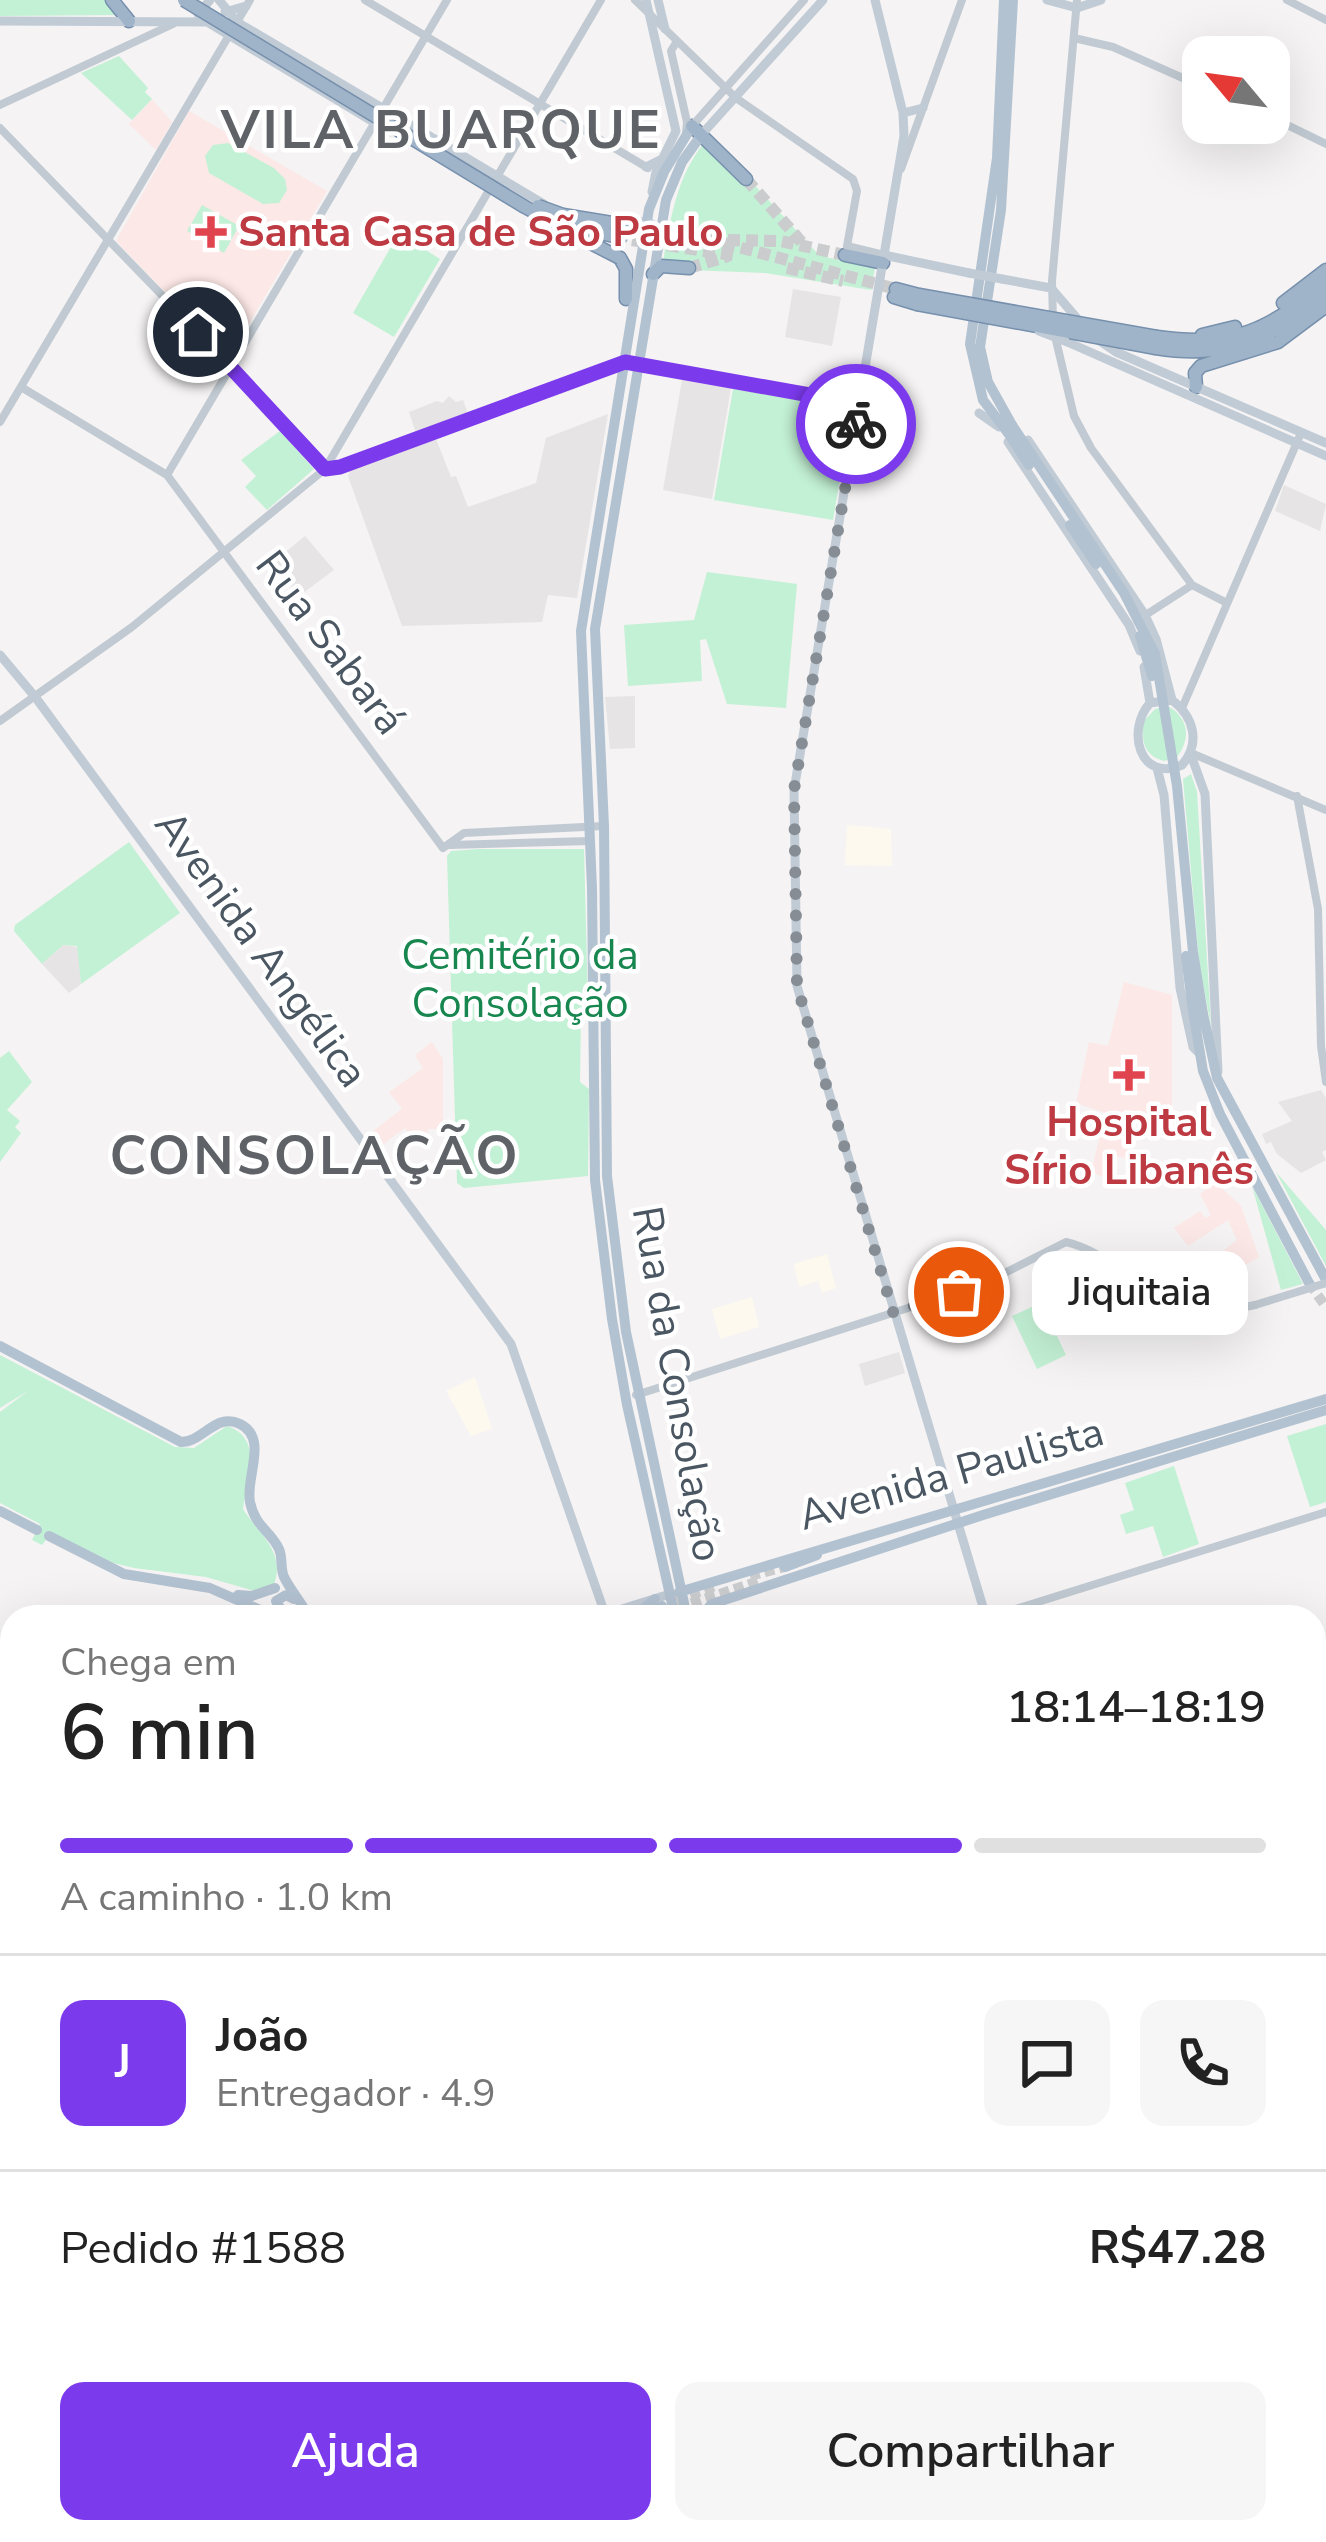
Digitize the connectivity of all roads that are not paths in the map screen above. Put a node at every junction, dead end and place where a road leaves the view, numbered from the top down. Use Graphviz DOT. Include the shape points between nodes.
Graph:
graph roads {
  1 [pos="184,0"];
  2 [pos="365,0"];
  3 [pos="447,0"];
  4 [pos="602,0"];
  5 [pos="635,0"];
  6 [pos="646,0"];
  7 [pos="658,0"];
  8 [pos="804,0"];
  9 [pos="823,0"];
  10 [pos="875,0"];
  11 [pos="962,0"];
  12 [pos="1008,0"];
  13 [pos="1047,0"];
  14 [pos="1101,0"];
  15 [pos="1287,0"];
  16 [pos="114,1"];
  17 [pos="220,3"];
  18 [pos="248,3"];
  19 [pos="1077,4"];
  20 [pos="197,12"];
  21 [pos="649,12"];
  22 [pos="1326,20"];
  23 [pos="0,21"];
  24 [pos="133,21"];
  25 [pos="180,21"];
  26 [pos="237,22"];
  27 [pos="660,28"];
  28 [pos="229,36"];
  29 [pos="426,36"];
  30 [pos="1074,38"];
  31 [pos="677,41"];
  32 [pos="1182,78"];
  33 [pos="725,87"];
  34 [pos="736,98"];
  35 [pos="540,104"];
  36 [pos="0,105"];
  37 [pos="922,108"];
  38 [pos="383,109"];
  39 [pos="684,111"];
  40 [pos="704,112"];
  41 [pos="903,113"];
  42 [pos="375,123"];
  43 [pos="1290,126"];
  44 [pos="904,127"];
  45 [pos="0,128"];
  46 [pos="689,132"];
  47 [pos="1326,144"];
  48 [pos="900,170"];
  49 [pos="654,174"];
  50 [pos="496,176"];
  51 [pos="746,179"];
  52 [pos="488,190"];
  53 [pos="534,198"];
  54 [pos="666,200"];
  55 [pos="553,225"];
  56 [pos="632,233"];
  57 [pos="658,238"];
  58 [pos="109,240"];
  59 [pos="846,250"];
  60 [pos="884,259"];
  61 [pos="689,268"];
  62 [pos="1326,271"];
  63 [pos="652,274"];
  64 [pos="1326,283"];
  65 [pos="1052,288"];
  66 [pos="895,293"];
  67 [pos="1326,294"];
  68 [pos="626,299"];
  69 [pos="918,299"];
  70 [pos="1287,301"];
  71 [pos="1326,306"];
  72 [pos="631,316"];
  73 [pos="1017,323"];
  74 [pos="1062,325"];
  75 [pos="1235,327"];
  76 [pos="1156,342"];
  77 [pos="1190,342"];
  78 [pos="1215,346"];
  79 [pos="631,364"];
  80 [pos="231,366"];
  81 [pos="1165,379"];
  82 [pos="976,384"];
  83 [pos="1196,386"];
  84 [pos="21,387"];
  85 [pos="860,404"];
  86 [pos="976,409"];
  87 [pos="1003,410"];
  88 [pos="0,422"];
  89 [pos="1004,427"];
  90 [pos="1299,438"];
  91 [pos="1326,443"];
  92 [pos="1326,455"];
  93 [pos="334,463"];
  94 [pos="325,469"];
  95 [pos="166,475"];
  96 [pos="226,551"];
  97 [pos="1192,585"];
  98 [pos="1227,603"];
  99 [pos="1145,615"];
  100 [pos="1129,625"];
  101 [pos="0,655"];
  102 [pos="36,698"];
  103 [pos="1172,700"];
  104 [pos="1150,703"];
  105 [pos="1182,708"];
  106 [pos="0,721"];
  107 [pos="1197,757"];
  108 [pos="1157,768"];
  109 [pos="1164,795"];
  110 [pos="1297,796"];
  111 [pos="1326,810"];
  112 [pos="604,826"];
  113 [pos="551,829"];
  114 [pos="590,835"];
  115 [pos="561,842"];
  116 [pos="446,846"];
  117 [pos="600,1006"];
  118 [pos="1198,1012"];
  119 [pos="1200,1054"];
  120 [pos="1217,1078"];
  121 [pos="1326,1082"];
  122 [pos="1325,1281"];
  123 [pos="1309,1283"];
  124 [pos="893,1312"];
  125 [pos="0,1346"];
  126 [pos="638,1393"];
  127 [pos="1326,1399"];
  128 [pos="627,1405"];
  129 [pos="1326,1411"];
  130 [pos="952,1508"];
  131 [pos="0,1511"];
  132 [pos="1326,1512"];
  133 [pos="957,1523"];
  134 [pos="759,1565"];
  135 [pos="787,1568"];
  136 [pos="281,1572"];
  137 [pos="705,1582"];
  138 [pos="765,1586"];
  139 [pos="275,1588"];
  140 [pos="226,1593"];
  141 [pos="676,1593"];
  142 [pos="295,1594"];
  143 [pos="712,1604"];
  144 [pos="256,1605"];
  145 [pos="276,1605"];
  146 [pos="299,1605"];
  147 [pos="302,1605"];
  148 [pos="596,1605"];
  149 [pos="667,1605"];
  150 [pos="667,1605"];
  151 [pos="682,1605"];
  152 [pos="984,1605"];
  153 [pos="1027,1605"];
  1 -- 55 [label="highway, bridge"];
  2 -- 29 [label="street"];
  3 -- 29 [label="street"];
  4 -- 35 [label="street"];
  5 -- 21 [label="street"];
  6 -- 21 [label="main road"];
  7 -- 27 [label="main road"];
  8 -- 33 [label="street, Rua da Consolação"];
  9 -- 34 [label="main road, Rua da Consolação"];
  10 -- 41 [label="main road"];
  11 -- 37 [label="street"];
  12 -- 82 [label="main road" via="997,158 970,344"];
  12 -- 87 [label="main road" via="1001,210 980,347"];
  13 -- 19 [label="main road"];
  14 -- 19 [label="main road"];
  15 -- 22 [label="street"];
  16 -- 24 [label="highway"];
  17 -- 18 [label="main road"];
  17 -- 20 [label="main road"];
  17 -- 20 [label="main road"];
  17 -- 26 [label="main road"];
  18 -- 26 [label="street"];
  19 -- 30 [label="street"];
  20 -- 24 [label="main road"];
  20 -- 25 [label="main road"];
  20 -- 28 [label="main road, Rua da Consolação"];
  20 -- 56 [label="highway, bridge" via="536,205"];
  21 -- 27 [label="main road"];
  23 -- 24 [label="main road"];
  24 -- 25 [label="main road"];
  25 -- 36 [label="street"];
  26 -- 28 [label="street"];
  26 -- 38 [label="main road"];
  27 -- 31 [label="street"];
  27 -- 46 [label="main road"];
  28 -- 42 [label="main road, Rua da Consolação"];
  28 -- 58 [label="street"];
  29 -- 35 [label="street"];
  29 -- 38 [label="street"];
  30 -- 32 [label="street"];
  30 -- 65 [label="street"];
  31 -- 33 [label="street"];
  31 -- 39 [label="street" via="671,55"];
  33 -- 34 [label="street"];
  33 -- 40 [label="street, Rua da Consolação"];
  34 -- 46 [label="main road, Rua da Consolação"];
  34 -- 59 [label="street" via="856,182"];
  35 -- 49 [label="street"];
  35 -- 50 [label="street"];
  37 -- 41 [label="main road"];
  37 -- 44 [label="street"];
  37 -- 48 [label="street"];
  38 -- 42 [label="street"];
  38 -- 50 [label="main road"];
  39 -- 40 [label="street"];
  39 -- 46 [label="street"];
  40 -- 46 [label="street, Rua da Consolação"];
  41 -- 44 [label="main road"];
  42 -- 52 [label="main road, Rua da Consolação"];
  42 -- 80 [label="street"];
  43 -- 47 [label="street"];
  44 -- 48 [label="main road"];
  45 -- 58 [label="street"];
  46 -- 49 [label="main road, Rua da Consolação"];
  46 -- 49 [label="main road, Rua da Consolação"];
  46 -- 51 [label="highway"];
  46 -- 54 [label="main road, Rua da Consolação"];
  48 -- 60 [label="main road"];
  49 -- 54 [label="street"];
  49 -- 56 [label="main road, Rua da Consolação" via="649,209"];
  50 -- 52 [label="street"];
  50 -- 53 [label="main road"];
  52 -- 55 [label="main road, Rua da Consolação"];
  52 -- 93 [label="street"];
  53 -- 56 [label="highway" via="557,215"];
  54 -- 57 [label="main road, Rua da Consolação"];
  55 -- 56 [label="highway, bridge"];
  55 -- 68 [label="main road, Rua da Consolação" via="616,261"];
  55 -- 68 [label="highway, bridge" via="620,258"];
  56 -- 57 [label="main road" via="655,228"];
  56 -- 72 [label="main road, Rua da Consolação"];
  57 -- 63 [label="main road, Rua da Consolação"];
  58 -- 80 [label="street"];
  58 -- 84 [label="street"];
  59 -- 60 [label="highway"];
  60 -- 65 [label="main road, bridge"];
  60 -- 85 [label="main road"];
  61 -- 63 [label="highway" via="661,266"];
  62 -- 70 [label="highway"];
  63 -- 79 [label="main road, Rua da Consolação"];
  64 -- 78 [label="highway" via="1260,330"];
  65 -- 81 [label="main road" via="1100,343"];
  65 -- 97 [label="street" via="1056,346 1081,430"];
  66 -- 69 [label="highway"];
  67 -- 78 [label="highway" via="1276,332"];
  68 -- 72 [label="main road, Rua da Consolação"];
  69 -- 73 [label="highway, bridge"];
  69 -- 74 [label="highway, bridge"];
  71 -- 83 [label="highway" via="1265,348 1202,366"];
  72 -- 79 [label="main road, Rua da Consolação"];
  73 -- 74 [label="highway, bridge"];
  73 -- 81 [label="main road, bridge"];
  74 -- 76 [label="highway, bridge"];
  75 -- 77 [label="highway"];
  76 -- 77 [label="highway"];
  76 -- 78 [label="highway" via="1184,352"];
  77 -- 78 [label="highway"];
  79 -- 85 [label="street"];
  79 -- 93 [label="street"];
  79 -- 112 [label="main road, Rua da Consolação" via="595,619"];
  79 -- 114 [label="main road, Rua da Consolação" via="582,610"];
  80 -- 94 [label="street"];
  80 -- 95 [label="street"];
  81 -- 83 [label="main road"];
  81 -- 90 [label="main road"];
  82 -- 86 [label="main road"];
  82 -- 89 [label="main road"];
  83 -- 90 [label="main road"];
  84 -- 88 [label="street"];
  84 -- 95 [label="street"];
  85 -- 124 [label="main road" via="794,790 797,986"];
  86 -- 89 [label="main road"];
  87 -- 89 [label="main road"];
  87 -- 99 [label="main road"];
  89 -- 100 [label="main road"];
  89 -- 118 [label="main road, bridge" via="1143,643 1166,756"];
  90 -- 91 [label="main road"];
  90 -- 92 [label="main road"];
  90 -- 98 [label="street"];
  93 -- 94 [label="street"];
  94 -- 96 [label="street"];
  95 -- 96 [label="street, Rua Sabará"];
  96 -- 102 [label="street"];
  96 -- 116 [label="street, Rua Sabará"];
  97 -- 98 [label="street"];
  97 -- 99 [label="street"];
  98 -- 105 [label="street"];
  99 -- 100 [label="street"];
  99 -- 103 [label="main road"];
  100 -- 104 [label="main road"];
  101 -- 102 [label="main road, Avenida Angélica"];
  102 -- 106 [label="street"];
  102 -- 148 [label="main road, Avenida Angélica" via="511,1344"];
  103 -- 104 [label="main road"];
  103 -- 105 [label="main road"];
  104 -- 108 [label="main road" via="1136,736"];
  105 -- 107 [label="main road"];
  107 -- 108 [label="main road"];
  107 -- 109 [label="main road"];
  107 -- 110 [label="street"];
  107 -- 120 [label="main road"];
  108 -- 109 [label="main road"];
  109 -- 119 [label="main road" via="1180,988"];
  110 -- 111 [label="street"];
  110 -- 121 [label="street" via="1318,909"];
  112 -- 114 [label="street"];
  112 -- 117 [label="main road, Rua da Consolação"];
  113 -- 114 [label="street"];
  113 -- 115 [label="street"];
  113 -- 116 [label="street" via="464,833"];
  114 -- 115 [label="street"];
  114 -- 117 [label="main road, Rua da Consolação"];
  115 -- 116 [label="street"];
  117 -- 126 [label="main road, Rua da Consolação" via="607,1176"];
  117 -- 128 [label="main road, Rua da Consolação" via="596,1180"];
  118 -- 119 [label="main road"];
  118 -- 120 [label="main road"];
  119 -- 123 [label="main road" via="1220,1114"];
  120 -- 122 [label="main road"];
  122 -- 124 [label="street, bridge" via="1211,1312 1188,1308 1066,1242 988,1282"];
  124 -- 126 [label="street"];
  124 -- 130 [label="main road"];
  125 -- 136 [label="main road" via="174,1438 189,1443 226,1421 249,1430 256,1447 250,1508 278,1546"];
  126 -- 128 [label="street"];
  126 -- 141 [label="main road, Rua da Consolação"];
  127 -- 130 [label="main road, Avenida Paulista"];
  128 -- 141 [label="main road, Rua da Consolação"];
  129 -- 133 [label="main road, Avenida Paulista"];
  130 -- 133 [label="main road"];
  130 -- 135 [label="main road, Avenida Paulista"];
  131 -- 140 [label="main road" via="124,1574"];
  132 -- 153 [label="street"];
  133 -- 135 [label="main road, Avenida Paulista" via="858,1556 844,1552"];
  133 -- 152 [label="main road"];
  134 -- 135 [label="main road, Avenida Paulista"];
  134 -- 137 [label="main road, Avenida Paulista"];
  134 -- 138 [label="main road" via="769,1574"];
  135 -- 138 [label="main road, Avenida Paulista"];
  136 -- 139 [label="main road"];
  136 -- 142 [label="main road"];
  137 -- 141 [label="main road, Avenida Paulista"];
  137 -- 143 [label="main road" via="700,1597"];
  138 -- 143 [label="main road, Avenida Paulista"];
  139 -- 140 [label="main road"];
  139 -- 142 [label="main road"];
  139 -- 144 [label="main road"];
  140 -- 144 [label="main road"];
  141 -- 149 [label="main road, Rua da Consolação"];
  141 -- 150 [label="main road, Avenida Paulista"];
  141 -- 151 [label="main road, Rua da Consolação"];
  142 -- 147 [label="main road"];
  145 -- 146 [label="main road" via="282,1595"];
}
